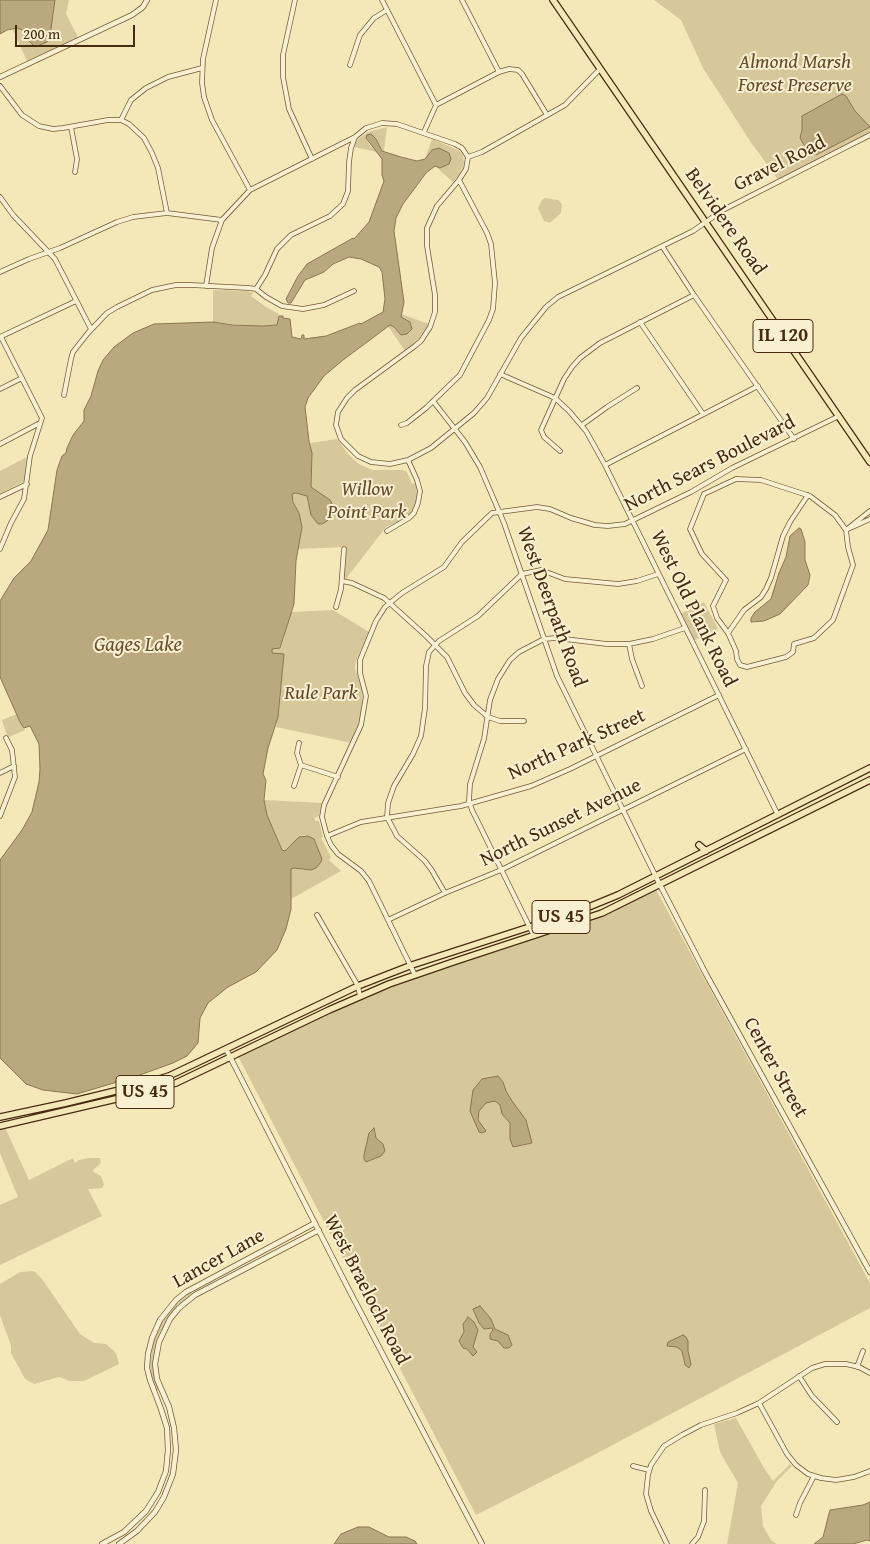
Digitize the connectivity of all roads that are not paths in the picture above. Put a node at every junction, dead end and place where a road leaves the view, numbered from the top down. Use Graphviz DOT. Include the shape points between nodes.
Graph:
graph roads {
  1 [pos="148,0"];
  2 [pos="216,0"];
  3 [pos="295,0"];
  4 [pos="382,0"];
  5 [pos="462,0"];
  6 [pos="553,0"];
  7 [pos="387,10"];
  8 [pos="350,65"];
  9 [pos="202,68"];
  10 [pos="600,69"];
  11 [pos="499,72"];
  12 [pos="0,77"];
  13 [pos="0,86"];
  14 [pos="436,105"];
  15 [pos="548,115"];
  16 [pos="121,120"];
  17 [pos="71,126"];
  18 [pos="424,132"];
  19 [pos="870,134"];
  20 [pos="355,137"];
  21 [pos="468,157"];
  22 [pos="312,159"];
  23 [pos="75,172"];
  24 [pos="460,180"];
  25 [pos="250,190"];
  26 [pos="0,197"];
  27 [pos="167,214"];
  28 [pos="222,220"];
  29 [pos="705,222"];
  30 [pos="662,246"];
  31 [pos="49,252"];
  32 [pos="0,272"];
  33 [pos="206,286"];
  34 [pos="256,289"];
  35 [pos="354,291"];
  36 [pos="694,295"];
  37 [pos="76,301"];
  38 [pos="640,322"];
  39 [pos="91,329"];
  40 [pos="0,337"];
  41 [pos="500,374"];
  42 [pos="22,378"];
  43 [pos="758,386"];
  44 [pos="637,388"];
  45 [pos="0,389"];
  46 [pos="64,395"];
  47 [pos="555,398"];
  48 [pos="433,401"];
  49 [pos="703,414"];
  50 [pos="839,416"];
  51 [pos="40,423"];
  52 [pos="401,425"];
  53 [pos="582,425"];
  54 [pos="455,429"];
  55 [pos="794,439"];
  56 [pos="0,444"];
  57 [pos="560,451"];
  58 [pos="408,460"];
  59 [pos="870,462"];
  60 [pos="605,464"];
  61 [pos="26,484"];
  62 [pos="808,495"];
  63 [pos="0,498"];
  64 [pos="870,510"];
  65 [pos="499,511"];
  66 [pos="870,519"];
  67 [pos="633,520"];
  68 [pos="846,530"];
  69 [pos="387,531"];
  70 [pos="344,549"];
  71 [pos="0,550"];
  72 [pos="522,574"];
  73 [pos="658,574"];
  74 [pos="342,581"];
  75 [pos="390,603"];
  76 [pos="336,607"];
  77 [pos="685,628"];
  78 [pos="728,633"];
  79 [pos="544,639"];
  80 [pos="629,644"];
  81 [pos="435,645"];
  82 [pos="642,686"];
  83 [pos="719,695"];
  84 [pos="488,718"];
  85 [pos="524,722"];
  86 [pos="6,738"];
  87 [pos="298,743"];
  88 [pos="746,750"];
  89 [pos="597,756"];
  90 [pos="301,765"];
  91 [pos="14,766"];
  92 [pos="870,768"];
  93 [pos="0,773"];
  94 [pos="338,777"];
  95 [pos="870,780"];
  96 [pos="294,786"];
  97 [pos="470,804"];
  98 [pos="624,809"];
  99 [pos="778,815"];
  100 [pos="0,816"];
  101 [pos="387,816"];
  102 [pos="326,836"];
  103 [pos="718,845"];
  104 [pos="723,854"];
  105 [pos="501,870"];
  106 [pos="656,877"];
  107 [pos="660,885"];
  108 [pos="445,893"];
  109 [pos="318,915"];
  110 [pos="388,920"];
  111 [pos="529,927"];
  112 [pos="534,936"];
  113 [pos="412,965"];
  114 [pos="415,975"];
  115 [pos="358,986"];
  116 [pos="360,996"];
  117 [pos="226,1049"];
  118 [pos="230,1058"];
  119 [pos="0,1117"];
  120 [pos="0,1126"];
  121 [pos="315,1224"];
  122 [pos="319,1230"];
  123 [pos="870,1272"];
  124 [pos="862,1351"];
  125 [pos="857,1366"];
  126 [pos="870,1373"];
  127 [pos="799,1376"];
  128 [pos="759,1403"];
  129 [pos="837,1422"];
  130 [pos="633,1466"];
  131 [pos="649,1470"];
  132 [pos="870,1471"];
  133 [pos="814,1476"];
  134 [pos="705,1490"];
  135 [pos="796,1515"];
  136 [pos="102,1544"];
  137 [pos="119,1544"];
  138 [pos="482,1544"];
  139 [pos="667,1544"];
  140 [pos="692,1544"];
  1 -- 12 [label="street" via="132,15"];
  2 -- 9 [label="street"];
  3 -- 22 [label="street" via="283,55 283,77 289,109"];
  4 -- 7 [label="street"];
  5 -- 11 [label="street"];
  6 -- 10 [label="main road, Belvidere Road / IL 120"];
  7 -- 8 [label="street" via="363,30"];
  7 -- 14 [label="street"];
  9 -- 16 [label="street" via="168,77 146,88 131,100"];
  9 -- 25 [label="street" via="208,108"];
  10 -- 15 [label="street" via="565,105"];
  10 -- 29 [label="main road, Belvidere Road / IL 120"];
  11 -- 14 [label="street"];
  11 -- 15 [label="street" via="518,70"];
  13 -- 17 [label="street" via="16,110 33,124 53,129"];
  14 -- 18 [label="street"];
  15 -- 21 [label="street"];
  16 -- 17 [label="street"];
  16 -- 27 [label="street" via="139,132 152,153"];
  17 -- 23 [label="street" via="77,159"];
  18 -- 20 [label="street" via="382,123 366,128"];
  18 -- 21 [label="street" via="462,148"];
  19 -- 29 [label="street, Gravel Road"];
  20 -- 22 [label="street"];
  20 -- 34 [label="street" via="350,148 348,191 342,204 330,216 291,235 277,249"];
  21 -- 24 [label="street"];
  22 -- 25 [label="street"];
  24 -- 48 [label="street" via="491,244 494,300 489,320 465,368"];
  24 -- 58 [label="street" via="437,206 427,228 435,295 430,327 415,346 355,390 343,403 337,418 341,439 358,456 383,464"];
  25 -- 28 [label="street"];
  26 -- 31 [label="street"];
  27 -- 28 [label="street"];
  27 -- 31 [label="street" via="117,222"];
  28 -- 33 [label="street" via="212,248"];
  29 -- 30 [label="street, Gravel Road"];
  29 -- 50 [label="main road, Belvidere Road / IL 120"];
  30 -- 36 [label="street"];
  30 -- 41 [label="street, Gravel Road" via="552,302 533,321"];
  31 -- 32 [label="street"];
  31 -- 37 [label="street"];
  33 -- 34 [label="street"];
  33 -- 39 [label="street" via="176,286 145,293 117,306"];
  34 -- 35 [label="street" via="282,306 303,309 324,305"];
  36 -- 38 [label="street"];
  36 -- 43 [label="street"];
  37 -- 39 [label="street"];
  37 -- 40 [label="street"];
  38 -- 47 [label="street" via="600,343 580,358"];
  38 -- 49 [label="street"];
  39 -- 46 [label="street" via="70,359"];
  40 -- 42 [label="street"];
  41 -- 47 [label="street, West Old Plank Road"];
  41 -- 54 [label="street, Gravel Road" via="481,406"];
  42 -- 45 [label="street"];
  42 -- 51 [label="street" via="42,418"];
  43 -- 49 [label="street"];
  43 -- 55 [label="street"];
  44 -- 53 [label="street"];
  47 -- 53 [label="street, West Old Plank Road"];
  47 -- 57 [label="street" via="541,430"];
  48 -- 52 [label="street"];
  48 -- 54 [label="street, West Deerpath Road"];
  49 -- 60 [label="street"];
  50 -- 55 [label="street, North Sears Boulevard"];
  50 -- 59 [label="main road, Belvidere Road / IL 120"];
  51 -- 56 [label="street"];
  51 -- 61 [label="street"];
  53 -- 60 [label="street, West Old Plank Road"];
  54 -- 58 [label="street, Gravel Road"];
  54 -- 65 [label="street, West Deerpath Road" via="477,461"];
  55 -- 67 [label="street, North Sears Boulevard"];
  58 -- 69 [label="street" via="420,491 418,503 409,518"];
  60 -- 67 [label="street, West Old Plank Road"];
  61 -- 63 [label="street"];
  61 -- 71 [label="street" via="24,498"];
  62 -- 68 [label="street" via="835,515"];
  62 -- 78 [label="street" via="783,536 766,589 744,610"];
  62 -- 78 [label="street" via="761,480 736,479 704,494 690,529 702,554 726,580 714,606 717,618"];
  64 -- 68 [label="street"];
  65 -- 67 [label="street, North Sears Boulevard" via="537,506 582,522 608,526"];
  65 -- 72 [label="street, West Deerpath Road"];
  65 -- 75 [label="street, North Sears Boulevard" via="492,513 462,542 444,567"];
  66 -- 68 [label="street"];
  67 -- 73 [label="street, West Old Plank Road"];
  68 -- 78 [label="street" via="853,565 833,620 814,638 794,644 793,652 786,657 747,667 738,662"];
  70 -- 74 [label="street"];
  72 -- 73 [label="street" via="540,570 565,579 609,584 628,583"];
  72 -- 79 [label="street, West Deerpath Road"];
  72 -- 81 [label="street" via="478,616"];
  73 -- 77 [label="street, West Old Plank Road"];
  74 -- 75 [label="street"];
  74 -- 76 [label="street"];
  75 -- 81 [label="street"];
  75 -- 94 [label="street, North Sears Boulevard" via="376,621 360,660 366,696 364,715"];
  77 -- 80 [label="street" via="653,640"];
  77 -- 83 [label="street, West Old Plank Road"];
  79 -- 80 [label="street"];
  79 -- 84 [label="street" via="519,652 503,670 490,700"];
  79 -- 89 [label="street, West Deerpath Road" via="557,676"];
  80 -- 82 [label="street"];
  81 -- 84 [label="street" via="451,664 465,693"];
  81 -- 101 [label="street" via="429,652 426,666 426,708 421,736 389,796"];
  83 -- 88 [label="street, West Old Plank Road"];
  83 -- 89 [label="street, North Park Street"];
  84 -- 85 [label="street"];
  84 -- 97 [label="street" via="470,784"];
  86 -- 91 [label="street"];
  87 -- 90 [label="street"];
  88 -- 98 [label="street, North Sunset Avenue"];
  88 -- 99 [label="street, West Old Plank Road"];
  89 -- 97 [label="street, North Park Street" via="531,786"];
  89 -- 98 [label="street, West Deerpath Road"];
  90 -- 94 [label="street"];
  90 -- 96 [label="street"];
  91 -- 93 [label="street"];
  91 -- 100 [label="street" via="14,784"];
  92 -- 99 [label="main road, US 45"];
  94 -- 102 [label="street, North Sears Boulevard" via="323,810"];
  95 -- 104 [label="main road, US 45"];
  97 -- 101 [label="street, North Park Street"];
  97 -- 105 [label="street"];
  98 -- 105 [label="street, North Sunset Avenue"];
  98 -- 106 [label="street, West Deerpath Road"];
  99 -- 103 [label="main road, US 45"];
  101 -- 102 [label="street, North Park Street" via="352,824"];
  101 -- 108 [label="street" via="397,836 424,860"];
  102 -- 110 [label="street, North Sears Boulevard" via="338,854 367,876"];
  103 -- 104 [label="main road"];
  103 -- 106 [label="main road, US 45"];
  104 -- 107 [label="main road, US 45"];
  105 -- 108 [label="street, North Sunset Avenue"];
  105 -- 111 [label="street"];
  106 -- 107 [label="street, Center Street"];
  106 -- 111 [label="main road, US 45" via="618,896"];
  107 -- 112 [label="main road, US 45" via="602,914"];
  107 -- 123 [label="street, Center Street"];
  108 -- 110 [label="street, North Sunset Avenue"];
  109 -- 115 [label="street"];
  110 -- 113 [label="street, North Sears Boulevard"];
  111 -- 112 [label="street"];
  111 -- 113 [label="main road, US 45"];
  112 -- 114 [label="main road, US 45"];
  113 -- 114 [label="street, North Sears Boulevard"];
  113 -- 115 [label="main road, US 45"];
  114 -- 116 [label="main road, US 45"];
  115 -- 116 [label="street"];
  115 -- 117 [label="main road, US 45"];
  116 -- 118 [label="main road, US 45"];
  117 -- 118 [label="street, West Braeloch Road"];
  117 -- 119 [label="main road, US 45" via="169,1076 140,1085"];
  118 -- 120 [label="main road, US 45" via="149,1091"];
  118 -- 121 [label="street, West Braeloch Road"];
  121 -- 122 [label="street, West Braeloch Road"];
  121 -- 136 [label="street, Lancer Lane" via="186,1292 160,1320 150,1346 147,1368 167,1428 166,1471 146,1511 124,1532"];
  122 -- 137 [label="street, Lancer Lane" via="196,1295 170,1319 159,1342 155,1364 174,1428 173,1474 155,1512"];
  122 -- 138 [label="street, West Braeloch Road"];
  124 -- 125 [label="street"];
  125 -- 126 [label="street"];
  125 -- 127 [label="street" via="825,1364"];
  127 -- 128 [label="street"];
  127 -- 129 [label="street" via="812,1396"];
  128 -- 131 [label="street" via="676,1438 656,1455"];
  128 -- 133 [label="street" via="791,1460"];
  130 -- 131 [label="street"];
  131 -- 139 [label="street" via="646,1484 648,1504"];
  132 -- 133 [label="street" via="846,1479 829,1480"];
  133 -- 135 [label="street"];
  134 -- 140 [label="street" via="702,1530"];
}
